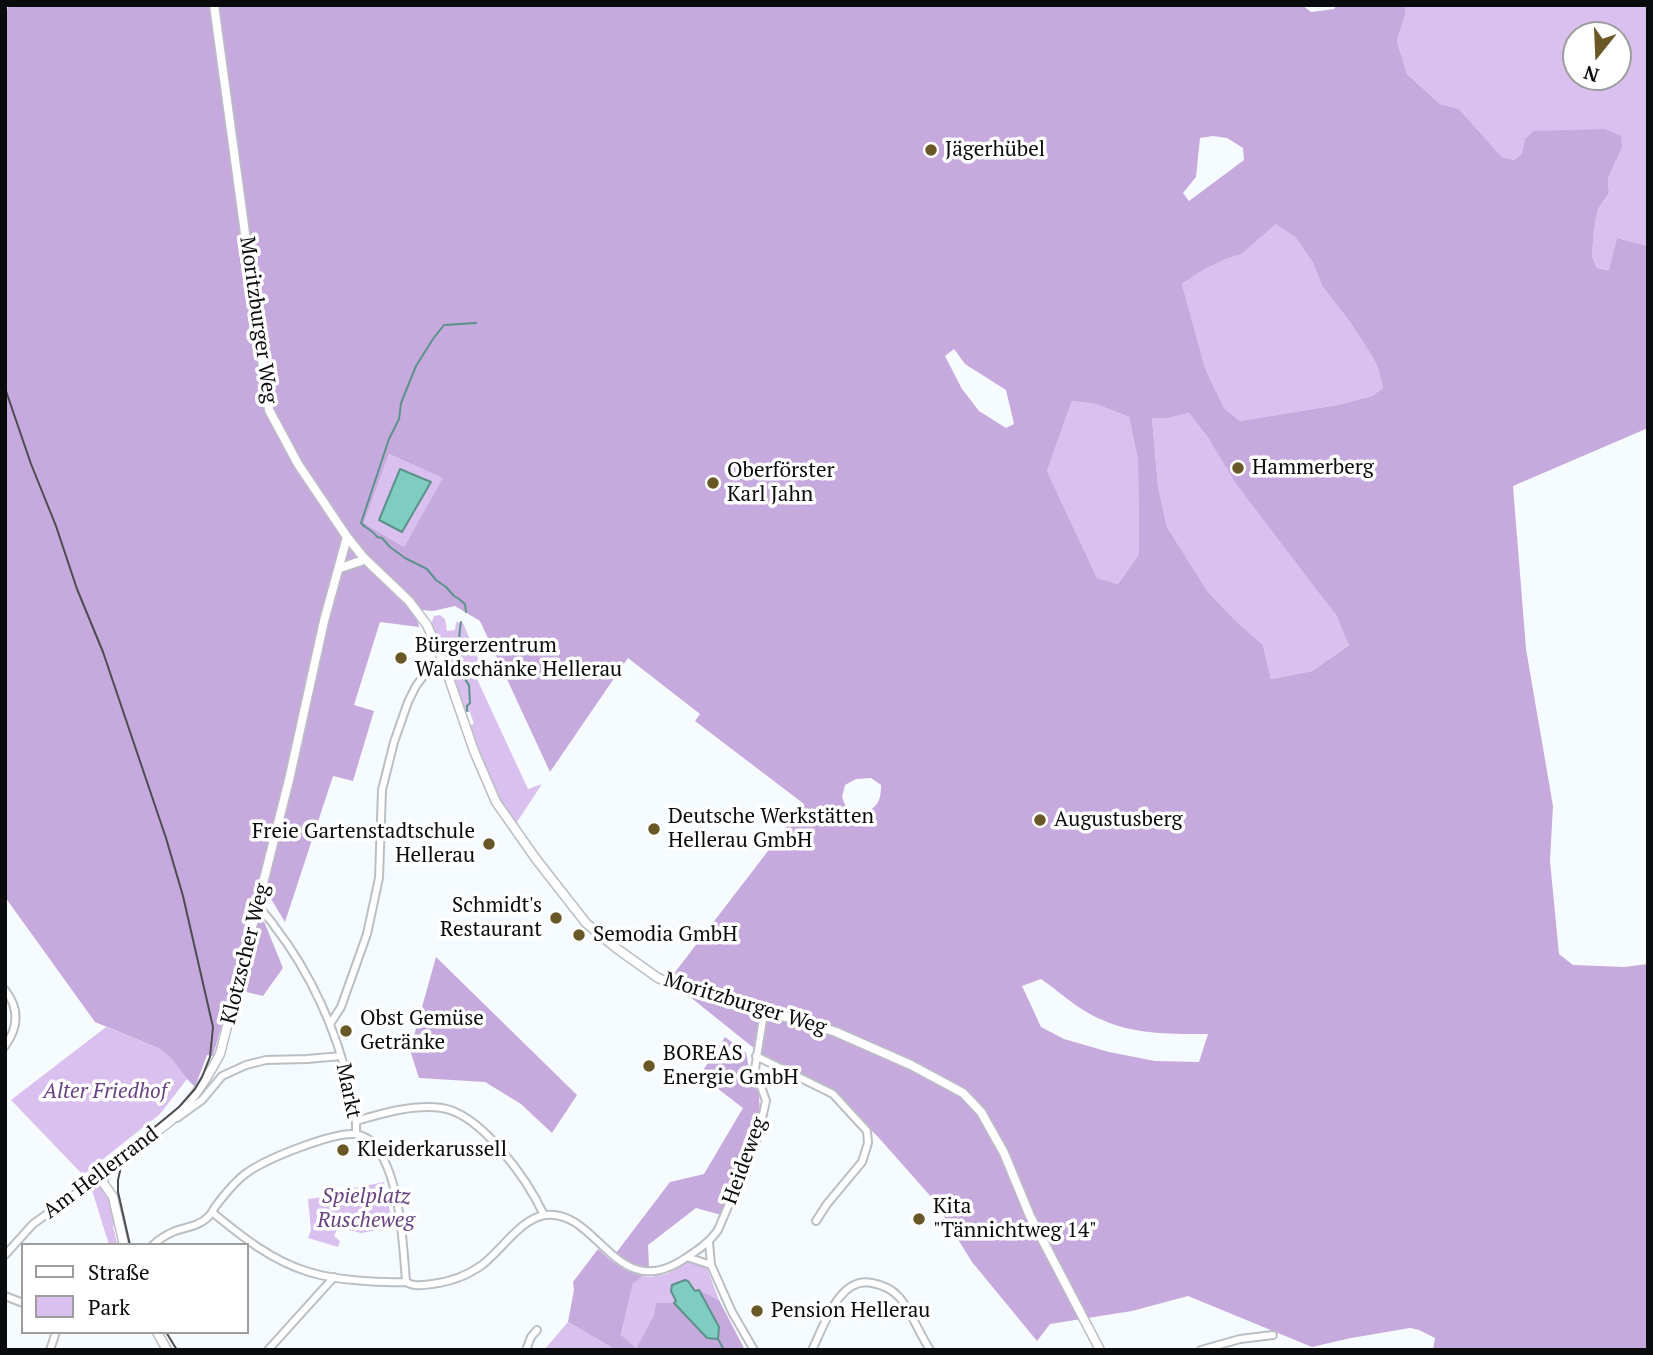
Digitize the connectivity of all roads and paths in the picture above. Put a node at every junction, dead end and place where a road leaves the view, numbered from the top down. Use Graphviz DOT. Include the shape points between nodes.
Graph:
graph roads {
  1 [pos="214,5"];
  2 [pos="347,537"];
  3 [pos="364,558"];
  4 [pos="340,568"];
  5 [pos="443,660"];
  6 [pos="258,906"];
  7 [pos="5,990"];
  8 [pos="764,1013"];
  9 [pos="330,1024"];
  10 [pos="5,1046"];
  11 [pos="341,1056"];
  12 [pos="756,1056"];
  13 [pos="356,1121"];
  14 [pos="170,1122"];
  15 [pos="356,1134"];
  16 [pos="109,1170"];
  17 [pos="212,1212"];
  18 [pos="544,1215"];
  19 [pos="816,1221"];
  20 [pos="709,1242"];
  21 [pos="124,1243"];
  22 [pos="156,1243"];
  23 [pos="5,1255"];
  24 [pos="687,1257"];
  25 [pos="711,1265"];
  26 [pos="334,1277"];
  27 [pos="409,1284"];
  28 [pos="537,1330"];
  29 [pos="158,1334"];
  30 [pos="1273,1335"];
  31 [pos="167,1350"];
  32 [pos="268,1350"];
  33 [pos="526,1350"];
  34 [pos="754,1350"];
  35 [pos="812,1350"];
  36 [pos="930,1350"];
  37 [pos="1100,1350"];
  38 [pos="1201,1350"];
  1 -- 2 [label="street, Moritzburger Weg" via="269,410 298,464"];
  2 -- 3 [label="street, Moritzburger Weg"];
  2 -- 4 [label="street, Klotzscher Weg"];
  3 -- 4 [label="street"];
  3 -- 5 [label="street, Moritzburger Weg" via="422,616"];
  4 -- 6 [label="street, Klotzscher Weg"];
  5 -- 8 [label="street, Moritzburger Weg" via="496,802 586,923 658,978"];
  5 -- 9 [label="street" via="416,686 394,742 382,790 379,878 367,934 341,1007"];
  6 -- 9 [label="street, Markt" via="292,952"];
  6 -- 14 [label="street, Klotzscher Weg" via="220,1054 196,1094"];
  7 -- 10 [label="street" via="16,1023"];
  8 -- 12 [label="street, Heideweg"];
  8 -- 37 [label="street, Moritzburger Weg" via="803,1021 874,1048 946,1083 972,1102 1004,1153 1030,1216"];
  9 -- 11 [label="street, Markt"];
  11 -- 13 [label="street, Markt"];
  11 -- 14 [label="street" via="246,1065 222,1076 202,1100"];
  12 -- 19 [label="street" via="833,1094 867,1131 862,1163"];
  12 -- 20 [label="street, Heideweg" via="755,1069 766,1101 758,1136"];
  13 -- 15 [label="street, Markt"];
  13 -- 18 [label="street" via="413,1108 459,1114 505,1155"];
  14 -- 16 [label="street, Am Hellerrand"];
  15 -- 17 [label="street, Markt" via="268,1160 246,1173"];
  15 -- 27 [label="street" via="374,1145 391,1177"];
  16 -- 21 [label="street" via="102,1181 113,1197"];
  16 -- 23 [label="street, Am Hellerrand" via="33,1224"];
  17 -- 22 [label="street, Markt"];
  17 -- 26 [label="street" via="283,1261"];
  18 -- 24 [label="street" via="573,1221 632,1268 667,1268"];
  18 -- 27 [label="street" via="527,1222 483,1264 459,1277"];
  20 -- 24 [label="street"];
  20 -- 25 [label="street"];
  24 -- 25 [label="street"];
  25 -- 34 [label="street"];
  26 -- 27 [label="street"];
  26 -- 32 [label="street"];
  28 -- 33 [label="street"];
  29 -- 31 [label="street"];
  30 -- 38 [label="street"];
  35 -- 36 [label="street" via="836,1300 846,1289 866,1282 882,1285 902,1300"];
}
